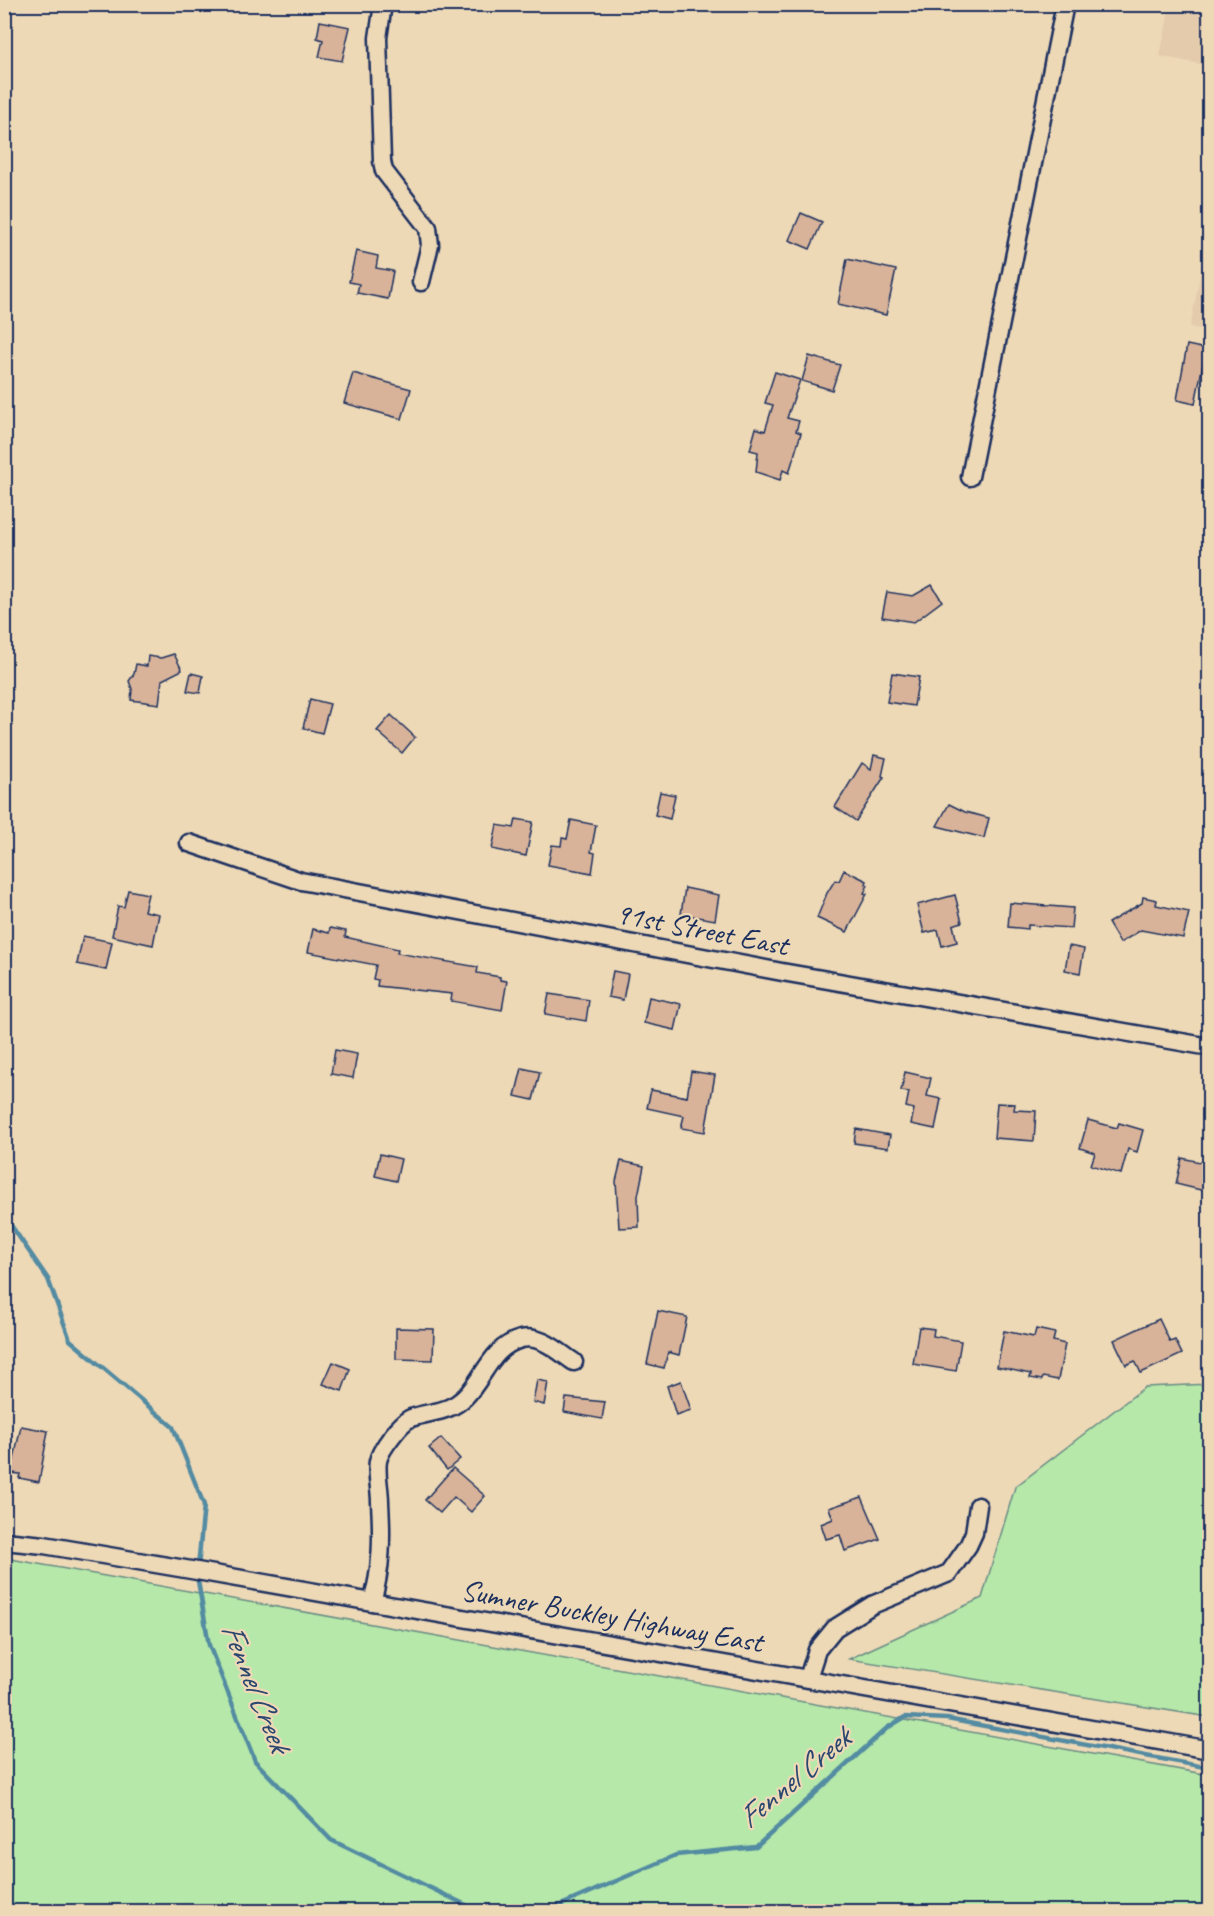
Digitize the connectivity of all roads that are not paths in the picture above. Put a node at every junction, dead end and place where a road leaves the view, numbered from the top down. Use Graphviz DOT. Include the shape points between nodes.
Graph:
graph roads {
  1 [pos="383,4"];
  2 [pos="1065,4"];
  3 [pos="422,282"];
  4 [pos="969,477"];
  5 [pos="189,843"];
  6 [pos="1209,1047"];
  7 [pos="574,1362"];
  8 [pos="978,1506"];
  9 [pos="4,1541"];
  10 [pos="372,1602"];
  11 [pos="808,1678"];
  12 [pos="1209,1750"];
  1 -- 3 [label="street" via="378,38 382,161 384,171 428,228 430,245"];
  2 -- 4 [label="street"];
  5 -- 6 [label="street, 91st Street East" via="301,881 782,972"];
  7 -- 10 [label="street" via="540,1339 523,1338 489,1361 466,1397 442,1412 409,1419 385,1445 378,1461 380,1565"];
  8 -- 11 [label="street" via="974,1533 949,1573 872,1605 834,1628 817,1650"];
  9 -- 10 [label="street, Sumner Buckley Highway East"];
  10 -- 11 [label="street, Sumner Buckley Highway East"];
  11 -- 12 [label="street, Sumner Buckley Highway East"];
}
